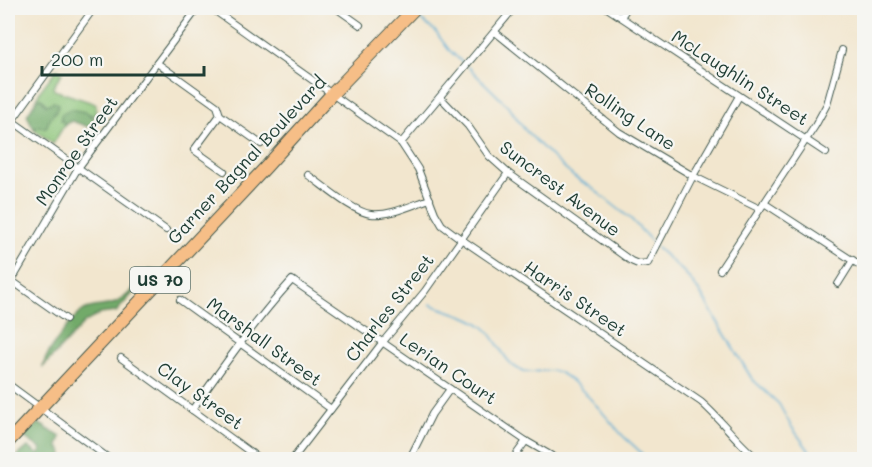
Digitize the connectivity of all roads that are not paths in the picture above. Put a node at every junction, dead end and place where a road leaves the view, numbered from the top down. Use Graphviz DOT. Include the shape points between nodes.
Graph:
graph roads {
  1 [pos="94,8"];
  2 [pos="198,8"];
  3 [pos="211,8"];
  4 [pos="336,8"];
  5 [pos="415,8"];
  6 [pos="514,8"];
  7 [pos="607,8"];
  8 [pos="627,8"];
  9 [pos="621,17"];
  10 [pos="360,24"];
  11 [pos="495,32"];
  12 [pos="842,50"];
  13 [pos="157,63"];
  14 [pos="332,94"];
  15 [pos="739,96"];
  16 [pos="440,97"];
  17 [pos="220,115"];
  18 [pos="10,119"];
  19 [pos="806,140"];
  20 [pos="401,143"];
  21 [pos="261,144"];
  22 [pos="826,153"];
  23 [pos="78,168"];
  24 [pos="224,171"];
  25 [pos="508,173"];
  26 [pos="308,175"];
  27 [pos="693,176"];
  28 [pos="430,199"];
  29 [pos="762,206"];
  30 [pos="166,230"];
  31 [pos="461,240"];
  32 [pos="853,260"];
  33 [pos="864,268"];
  34 [pos="720,270"];
  35 [pos="12,281"];
  36 [pos="838,284"];
  37 [pos="8,287"];
  38 [pos="180,300"];
  39 [pos="66,319"];
  40 [pos="240,343"];
  41 [pos="382,343"];
  42 [pos="121,358"];
  43 [pos="8,384"];
  44 [pos="450,389"];
  45 [pos="39,407"];
  46 [pos="331,409"];
  47 [pos="192,410"];
  48 [pos="526,441"];
  49 [pos="8,442"];
  50 [pos="111,459"];
  51 [pos="261,459"];
  52 [pos="292,459"];
  53 [pos="409,459"];
  54 [pos="512,459"];
  55 [pos="559,459"];
  56 [pos="759,459"];
  1 -- 18 [label="street"];
  2 -- 13 [label="street, Monroe Street"];
  3 -- 14 [label="street"];
  4 -- 10 [label="street"];
  5 -- 14 [label="highway, Garner Bagnal Boulevard / US 70"];
  6 -- 11 [label="street"];
  7 -- 9 [label="street, McLaughlin Street"];
  8 -- 9 [label="street"];
  9 -- 15 [label="street, McLaughlin Street"];
  11 -- 16 [label="street"];
  11 -- 27 [label="street, Rolling Lane" via="606,122"];
  12 -- 19 [label="street" via="827,104"];
  13 -- 17 [label="street" via="217,106"];
  13 -- 23 [label="street, Monroe Street"];
  14 -- 20 [label="street"];
  14 -- 45 [label="highway, Garner Bagnal Boulevard / US 70"];
  15 -- 19 [label="street, McLaughlin Street"];
  15 -- 27 [label="street"];
  16 -- 20 [label="street"];
  16 -- 25 [label="street, Suncrest Avenue"];
  17 -- 21 [label="street"];
  17 -- 24 [label="street" via="194,150"];
  18 -- 23 [label="street"];
  19 -- 22 [label="street, McLaughlin Street"];
  19 -- 29 [label="street"];
  20 -- 28 [label="street, Harris Street" via="418,169"];
  23 -- 30 [label="street"];
  23 -- 35 [label="street, Monroe Street"];
  25 -- 27 [label="street, Suncrest Avenue" via="638,264 648,263"];
  25 -- 31 [label="street, Charles Street"];
  26 -- 28 [label="street" via="370,214 383,214"];
  27 -- 29 [label="street, Rolling Lane"];
  28 -- 31 [label="street, Harris Street" via="442,225"];
  29 -- 32 [label="street, Rolling Lane"];
  29 -- 34 [label="street"];
  31 -- 41 [label="street, Charles Street"];
  31 -- 56 [label="street, Harris Street" via="701,402"];
  32 -- 33 [label="street, Rolling Lane"];
  32 -- 36 [label="street"];
  35 -- 37 [label="street, Monroe Street"];
  35 -- 39 [label="street"];
  38 -- 40 [label="street, Marshall Street"];
  40 -- 41 [label="street, Lerian Court" via="292,280"];
  40 -- 46 [label="street, Marshall Street"];
  40 -- 47 [label="street"];
  41 -- 44 [label="street, Lerian Court"];
  41 -- 46 [label="street, Charles Street"];
  42 -- 47 [label="street, Clay Street"];
  43 -- 45 [label="street"];
  44 -- 48 [label="street, Lerian Court"];
  44 -- 53 [label="street"];
  45 -- 49 [label="highway, Garner Bagnal Boulevard / US 70"];
  45 -- 50 [label="street"];
  46 -- 52 [label="street, Charles Street"];
  47 -- 51 [label="street, Clay Street"];
  48 -- 54 [label="street"];
  48 -- 55 [label="street, Lerian Court"];
}
